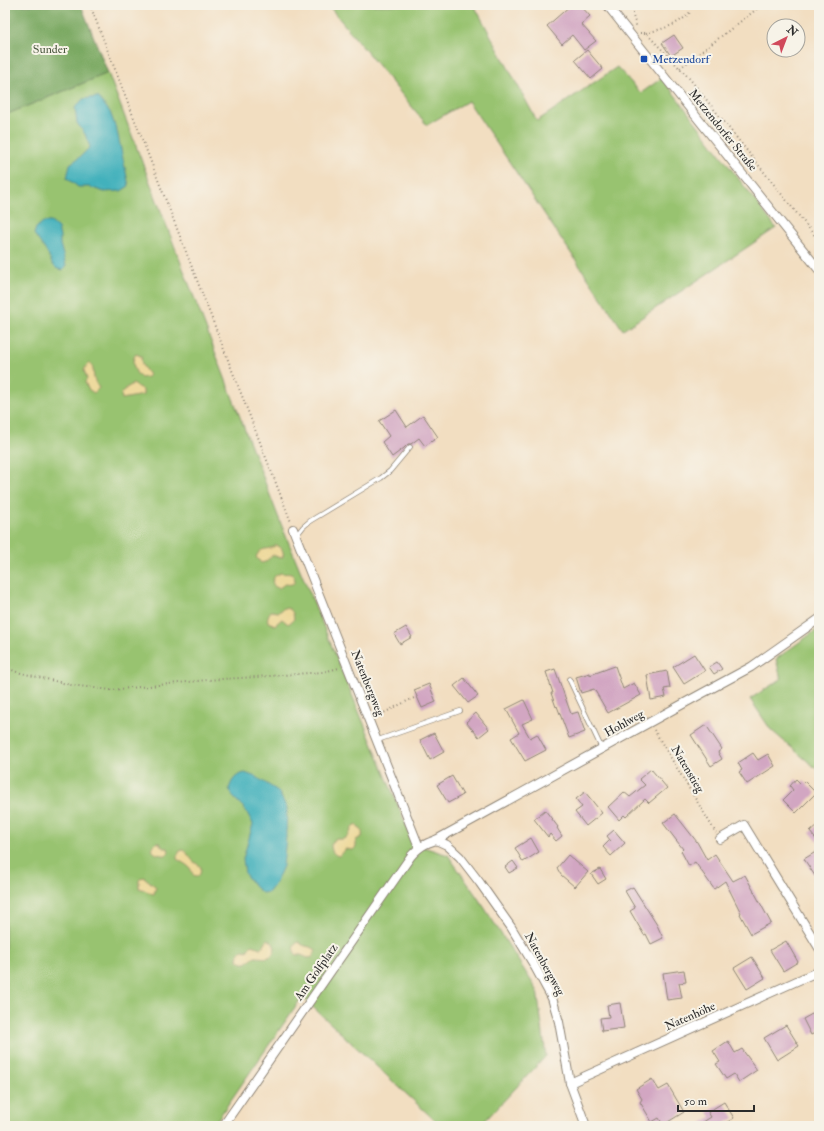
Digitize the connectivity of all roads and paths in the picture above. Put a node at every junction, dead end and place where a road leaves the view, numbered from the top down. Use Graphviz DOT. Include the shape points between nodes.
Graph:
graph roads {
  1 [pos="90,5"];
  2 [pos="607,5"];
  3 [pos="633,5"];
  4 [pos="762,5"];
  5 [pos="691,11"];
  6 [pos="646,33"];
  7 [pos="680,68"];
  8 [pos="819,241"];
  9 [pos="819,270"];
  10 [pos="410,447"];
  11 [pos="295,533"];
  12 [pos="819,620"];
  13 [pos="348,665"];
  14 [pos="5,667"];
  15 [pos="569,679"];
  16 [pos="417,697"];
  17 [pos="460,711"];
  18 [pos="369,718"];
  19 [pos="650,722"];
  20 [pos="378,740"];
  21 [pos="602,748"];
  22 [pos="712,826"];
  23 [pos="720,839"];
  24 [pos="436,840"];
  25 [pos="419,847"];
  26 [pos="819,948"];
  27 [pos="819,971"];
  28 [pos="570,1083"];
  29 [pos="223,1126"];
  30 [pos="586,1126"];
  1 -- 11 [label="path"];
  2 -- 9 [label="street, Metzendorfer Straße"];
  3 -- 6 [label="path" via="633,16 639,33"];
  4 -- 7 [label="path"];
  5 -- 6 [label="path" via="666,28"];
  6 -- 7 [label="path"];
  7 -- 8 [label="path"];
  10 -- 11 [label="lane" via="390,471"];
  11 -- 13 [label="street, Natenbergweg"];
  12 -- 19 [label="street, Hohlweg" via="751,668"];
  13 -- 14 [label="path" via="323,672 111,690 72,686"];
  13 -- 18 [label="street, Natenbergweg"];
  15 -- 21 [label="lane"];
  16 -- 18 [label="path"];
  17 -- 20 [label="lane"];
  18 -- 20 [label="street, Natenbergweg"];
  19 -- 21 [label="street, Hohlweg"];
  19 -- 22 [label="path, Natenstieg"];
  20 -- 25 [label="street, Natenbergweg"];
  21 -- 24 [label="street, Hohlweg"];
  23 -- 26 [label="street" via="744,825"];
  24 -- 25 [label="street, Am Golfplatz"];
  24 -- 28 [label="street, Natenbergweg" via="447,845 460,857 482,885 534,964 556,1010"];
  25 -- 29 [label="street, Am Golfplatz"];
  27 -- 28 [label="street, Natenhöhe"];
  28 -- 30 [label="street, Natenbergweg"];
}
